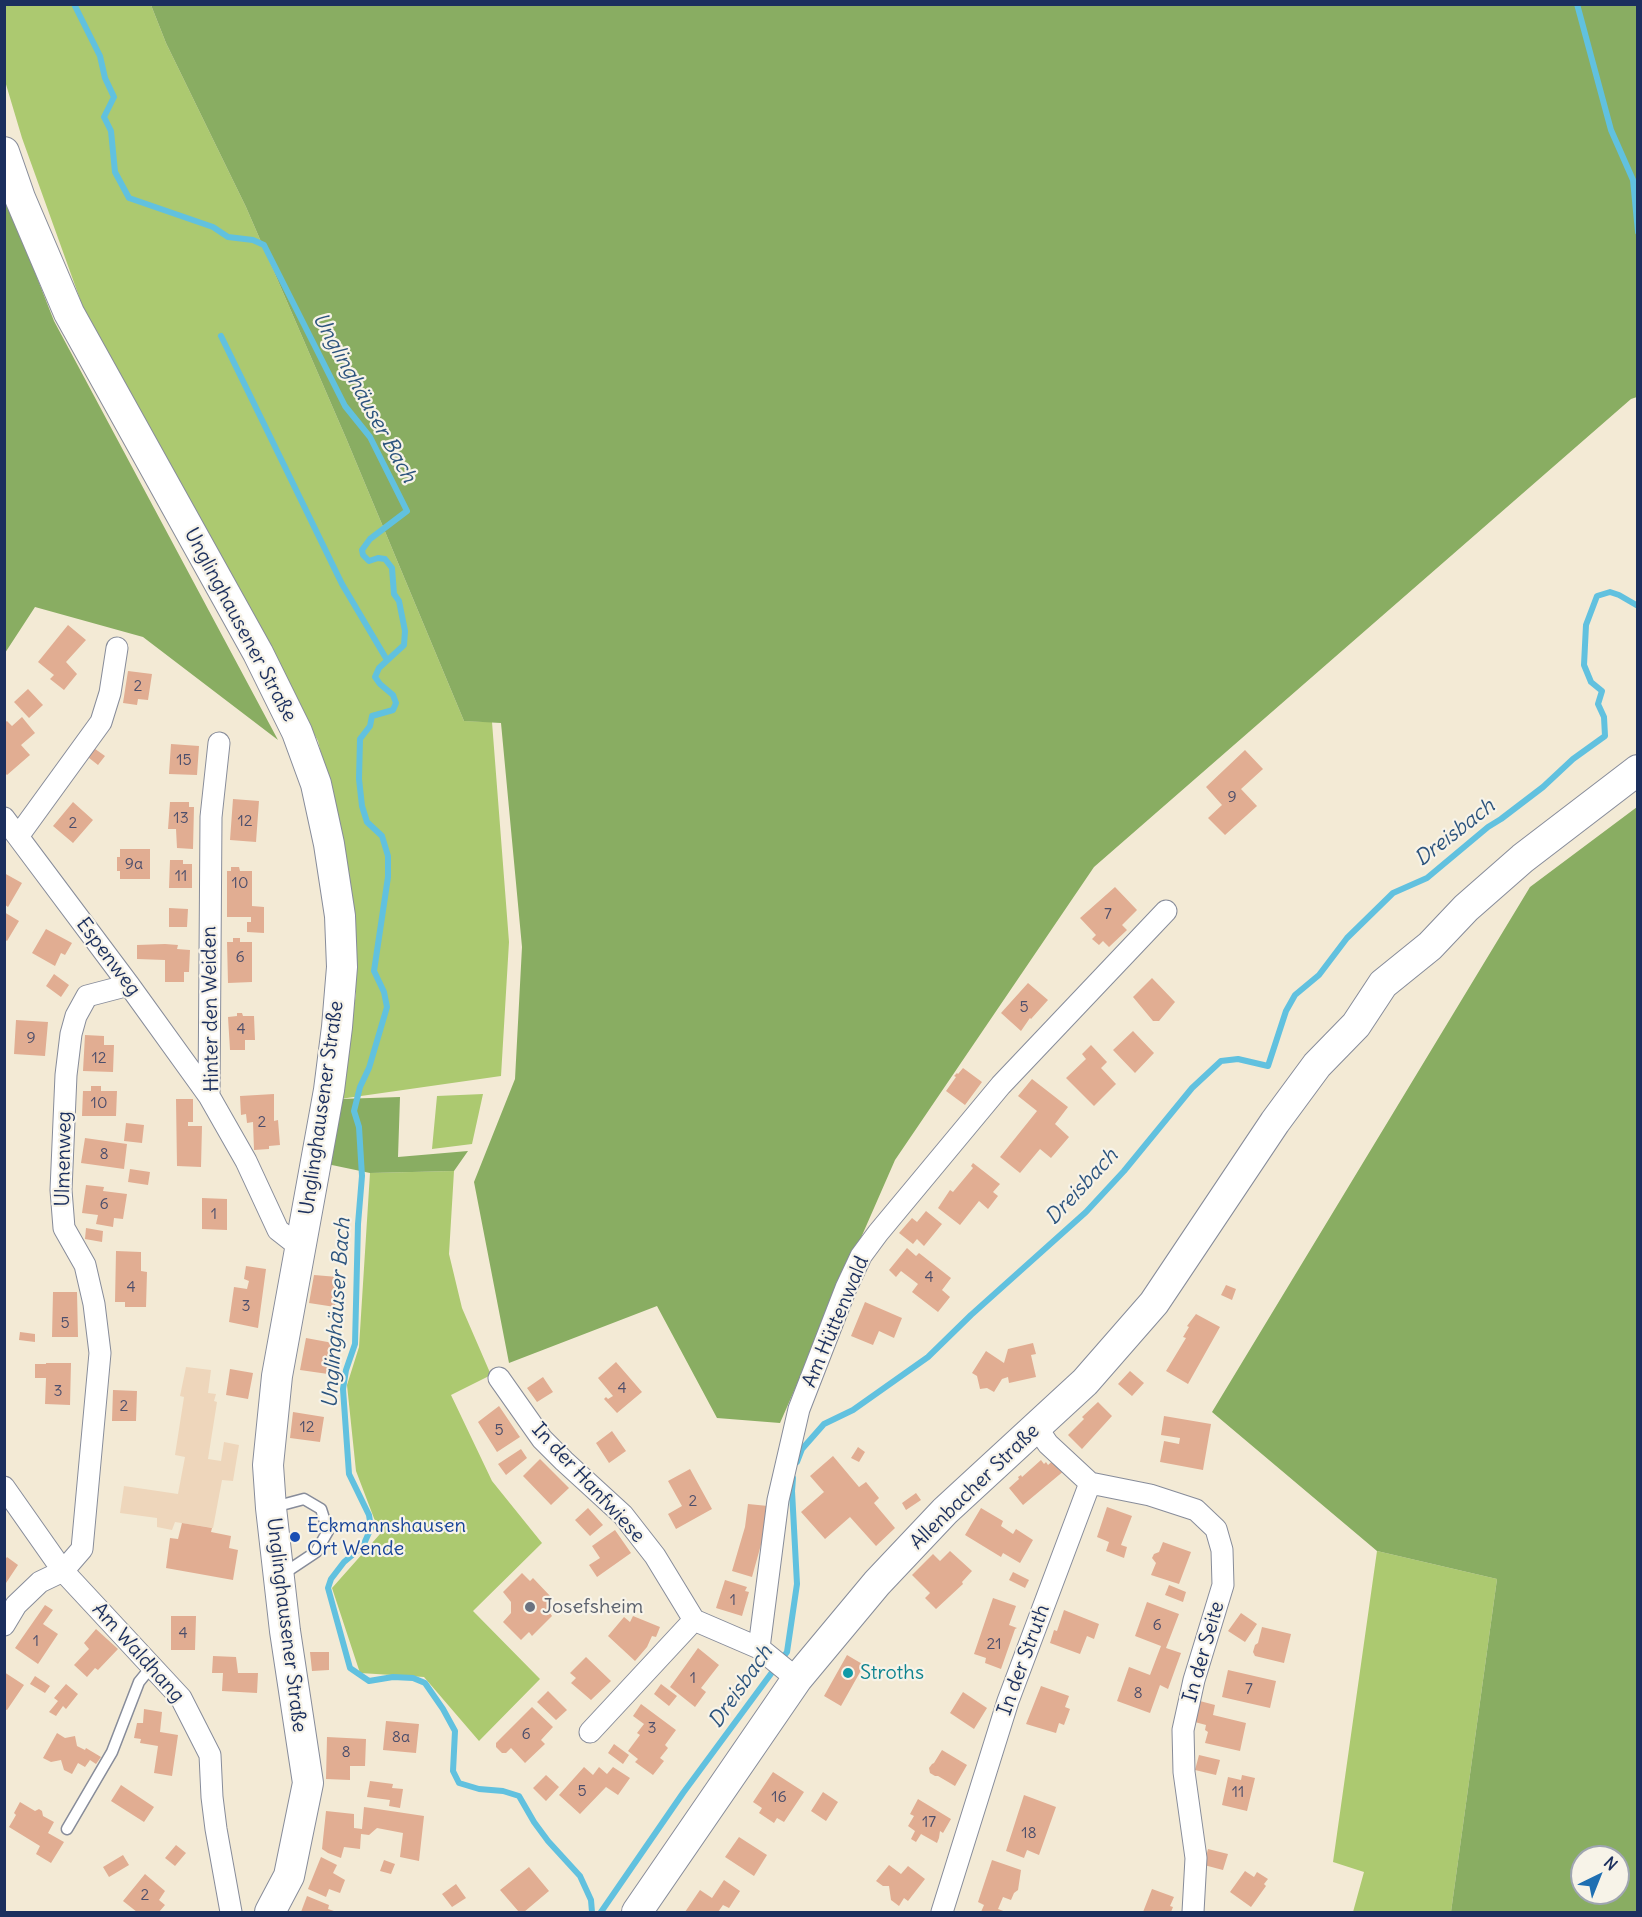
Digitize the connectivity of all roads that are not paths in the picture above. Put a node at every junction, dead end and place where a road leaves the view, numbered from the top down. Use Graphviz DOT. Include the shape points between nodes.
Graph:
graph roads {
  1 [pos="4,152"];
  2 [pos="117,648"];
  3 [pos="219,743"];
  4 [pos="1638,770"];
  5 [pos="4,818"];
  6 [pos="19,835"];
  7 [pos="1166,911"];
  8 [pos="129,985"];
  9 [pos="209,1096"];
  10 [pos="301,1248"];
  11 [pos="499,1378"];
  12 [pos="1037,1428"];
  13 [pos="1090,1483"];
  14 [pos="4,1487"];
  15 [pos="271,1508"];
  16 [pos="63,1571"];
  17 [pos="280,1576"];
  18 [pos="694,1620"];
  19 [pos="4,1625"];
  20 [pos="778,1664"];
  21 [pos="152,1666"];
  22 [pos="590,1732"];
  23 [pos="67,1829"];
  24 [pos="231,1912"];
  25 [pos="270,1912"];
  26 [pos="637,1912"];
  27 [pos="942,1912"];
  28 [pos="1193,1912"];
  1 -- 10 [label="main road, Unglinghausener Straße" via="69,313 258,653 297,732 316,783 340,916 342,967 329,1090"];
  2 -- 6 [label="street" via="101,722"];
  3 -- 9 [label="street, Hinter den Weiden" via="211,817"];
  4 -- 12 [label="main road, Allenbacher Straße" via="1523,858 1430,946 1383,984 1356,1025 1317,1065 1275,1122 1154,1303 1085,1382"];
  5 -- 6 [label="street, Espenweg"];
  6 -- 8 [label="street, Espenweg"];
  7 -- 20 [label="street, Am Hüttenwald" via="1001,1085 861,1256 800,1409 778,1500"];
  8 -- 9 [label="street, Espenweg"];
  8 -- 16 [label="street, Ulmenweg" via="87,996 76,1016 66,1075 61,1190 64,1228 85,1265 100,1353 82,1549"];
  9 -- 10 [label="street, Hinter den Weiden" via="246,1161 278,1230"];
  10 -- 15 [label="main road, Unglinghausener Straße" via="277,1376 268,1465"];
  11 -- 18 [label="street, In der Hanfwiese" via="542,1439 622,1515 655,1556"];
  12 -- 13 [label="street" via="1048,1444"];
  12 -- 20 [label="main road, Allenbacher Straße" via="945,1511 877,1583"];
  13 -- 27 [label="street, In der Struth" via="1008,1701"];
  13 -- 28 [label="street, In der Seite" via="1196,1510 1216,1529 1222,1550 1223,1585 1183,1730 1184,1772 1196,1858"];
  14 -- 16 [label="street, Am Waldhang"];
  15 -- 17 [label="main road, Unglinghausener Straße"];
  15 -- 17 [label="lane" via="304,1500 321,1509 328,1531 316,1552"];
  16 -- 19 [label="street" via="40,1582 16,1605"];
  16 -- 21 [label="street, Am Waldhang"];
  17 -- 25 [label="main road, Unglinghausener Straße" via="308,1783 289,1876"];
  18 -- 20 [label="street"];
  18 -- 22 [label="street"];
  20 -- 26 [label="main road, Allenbacher Straße"];
  21 -- 23 [label="lane" via="139,1682 112,1752"];
  21 -- 24 [label="street, Am Waldhang" via="181,1698 210,1755 216,1829"];
}
